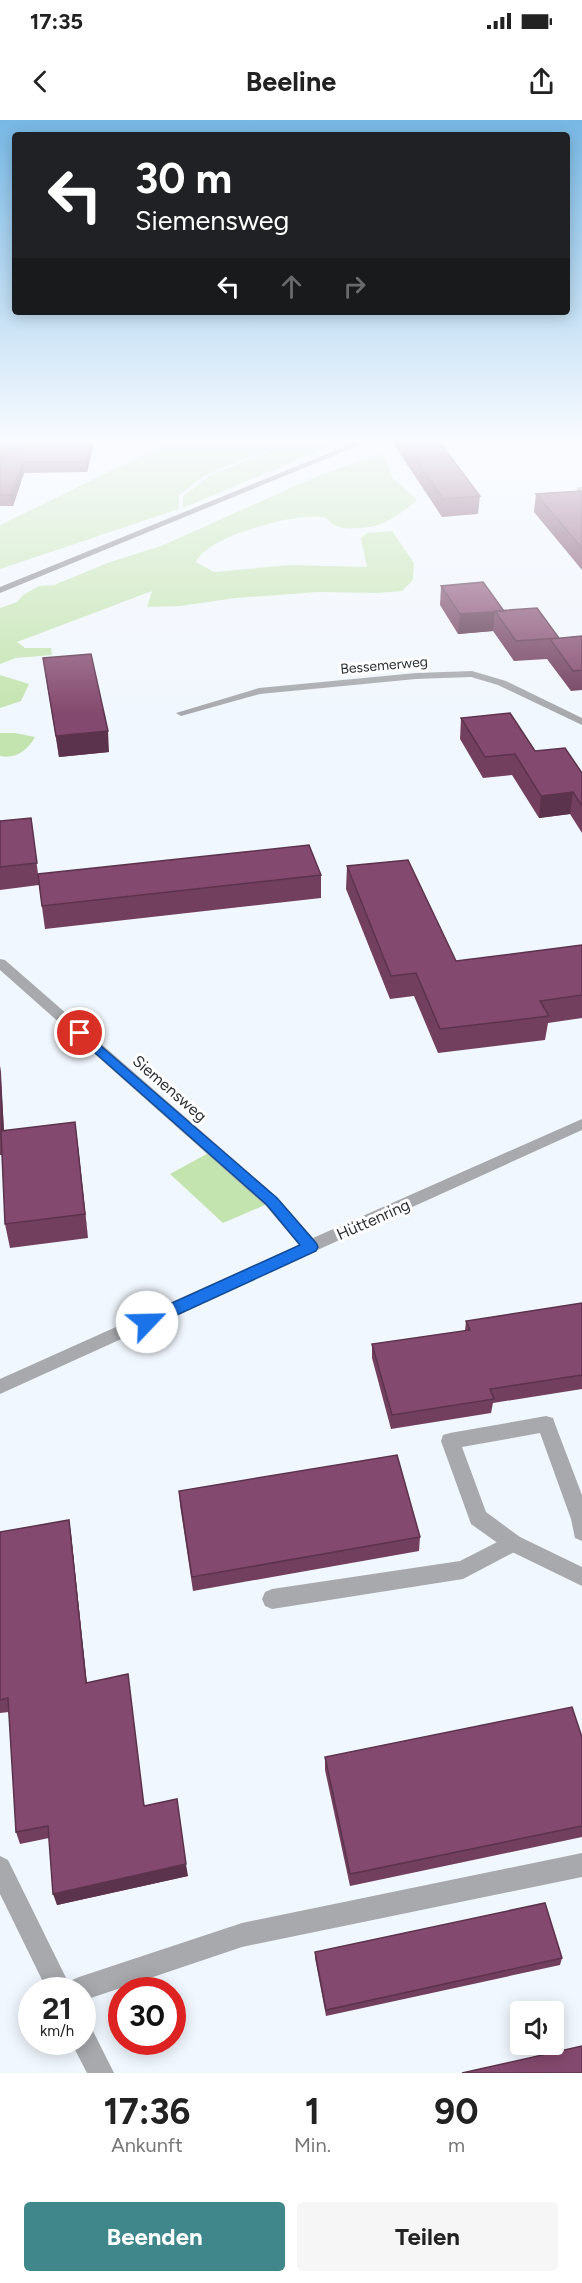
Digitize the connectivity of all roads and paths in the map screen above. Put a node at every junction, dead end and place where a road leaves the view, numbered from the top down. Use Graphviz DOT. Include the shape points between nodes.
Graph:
graph roads {
  1 [pos="144,531"];
  2 [pos="0,590"];
  3 [pos="181,712"];
  4 [pos="582,722"];
  5 [pos="0,963"];
  6 [pos="582,1124"];
  7 [pos="311,1247"];
  8 [pos="0,1387"];
  9 [pos="582,1532"];
  10 [pos="513,1543"];
  11 [pos="582,1577"];
  12 [pos="272,1599"];
  13 [pos="582,1865"];
  14 [pos="0,1868"];
  15 [pos="54,1977"];
  16 [pos="96,1984"];
  17 [pos="92,2055"];
  18 [pos="101,2073"];
  1 -- 2 [label="street"];
  3 -- 4 [label="street, Bessemerweg" via="259,691 472,674 502,683"];
  5 -- 7 [label="street, Siemensweg" via="258,1189"];
  6 -- 7 [label="street, Hüttenring"];
  7 -- 8 [label="street, Hüttenring"];
  9 -- 10 [label="street" via="581,1519 546,1424 450,1441 478,1518"];
  10 -- 11 [label="street"];
  10 -- 12 [label="street" via="463,1570"];
  13 -- 16 [label="street" via="242,1935"];
  14 -- 15 [label="street"];
  17 -- 18 [label="street"];
}
